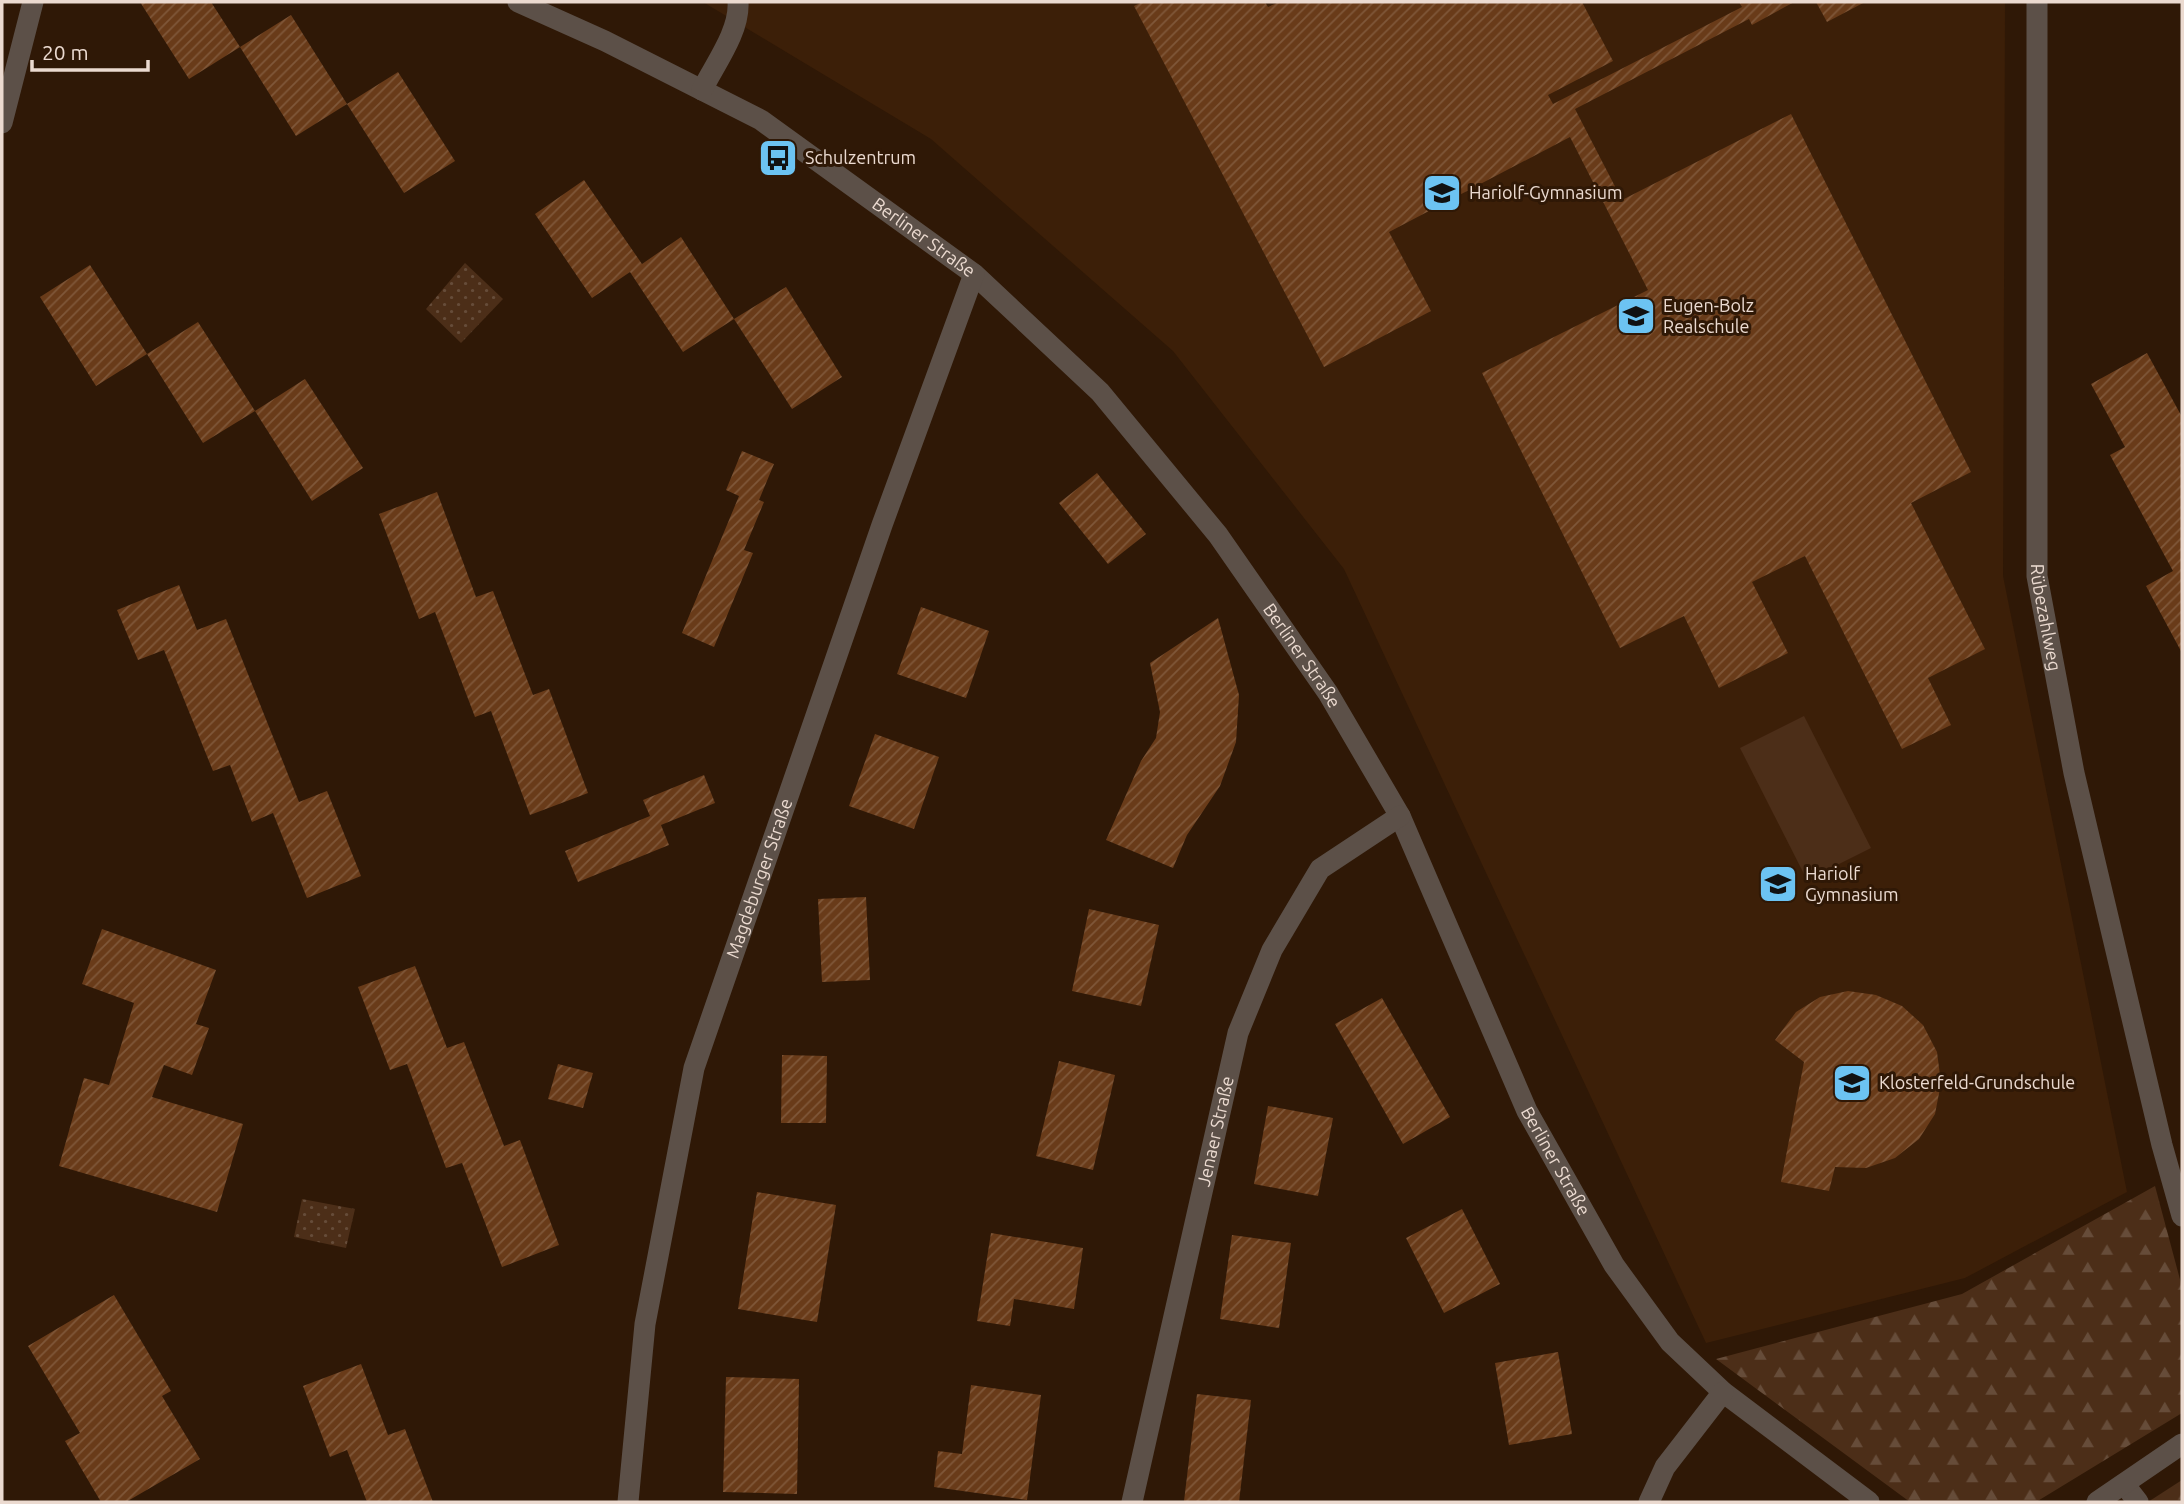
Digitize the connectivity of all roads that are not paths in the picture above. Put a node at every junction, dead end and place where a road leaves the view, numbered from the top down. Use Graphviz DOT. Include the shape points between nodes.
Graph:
graph roads {
  1 [pos="33,2"];
  2 [pos="518,2"];
  3 [pos="738,2"];
  4 [pos="2037,2"];
  5 [pos="702,90"];
  6 [pos="2,123"];
  7 [pos="974,274"];
  8 [pos="1401,816"];
  9 [pos="2182,1216"];
  10 [pos="1723,1392"];
  11 [pos="2182,1444"];
  12 [pos="2124,1484"];
  13 [pos="628,1502"];
  14 [pos="1132,1502"];
  15 [pos="1649,1502"];
  16 [pos="1869,1502"];
  17 [pos="2097,1502"];
  18 [pos="2138,1502"];
  1 -- 6 [label="street"];
  2 -- 5 [label="street, Berliner Straße"];
  3 -- 5 [label="street" via="730,35"];
  4 -- 9 [label="street, Rübezahlweg" via="2037,576 2074,773"];
  5 -- 7 [label="street, Berliner Straße" via="761,120"];
  7 -- 8 [label="street, Berliner Straße" via="1100,392 1219,535 1328,693"];
  7 -- 13 [label="street, Magdeburger Straße" via="881,525 694,1068 645,1324"];
  8 -- 10 [label="street, Berliner Straße" via="1534,1123 1615,1265 1670,1342"];
  8 -- 14 [label="street, Jenaer Straße" via="1320,869 1272,950 1238,1033"];
  10 -- 15 [label="street" via="1665,1467"];
  10 -- 16 [label="street, Berliner Straße"];
  11 -- 12 [label="street"];
  12 -- 17 [label="street"];
  12 -- 18 [label="street"];
}
